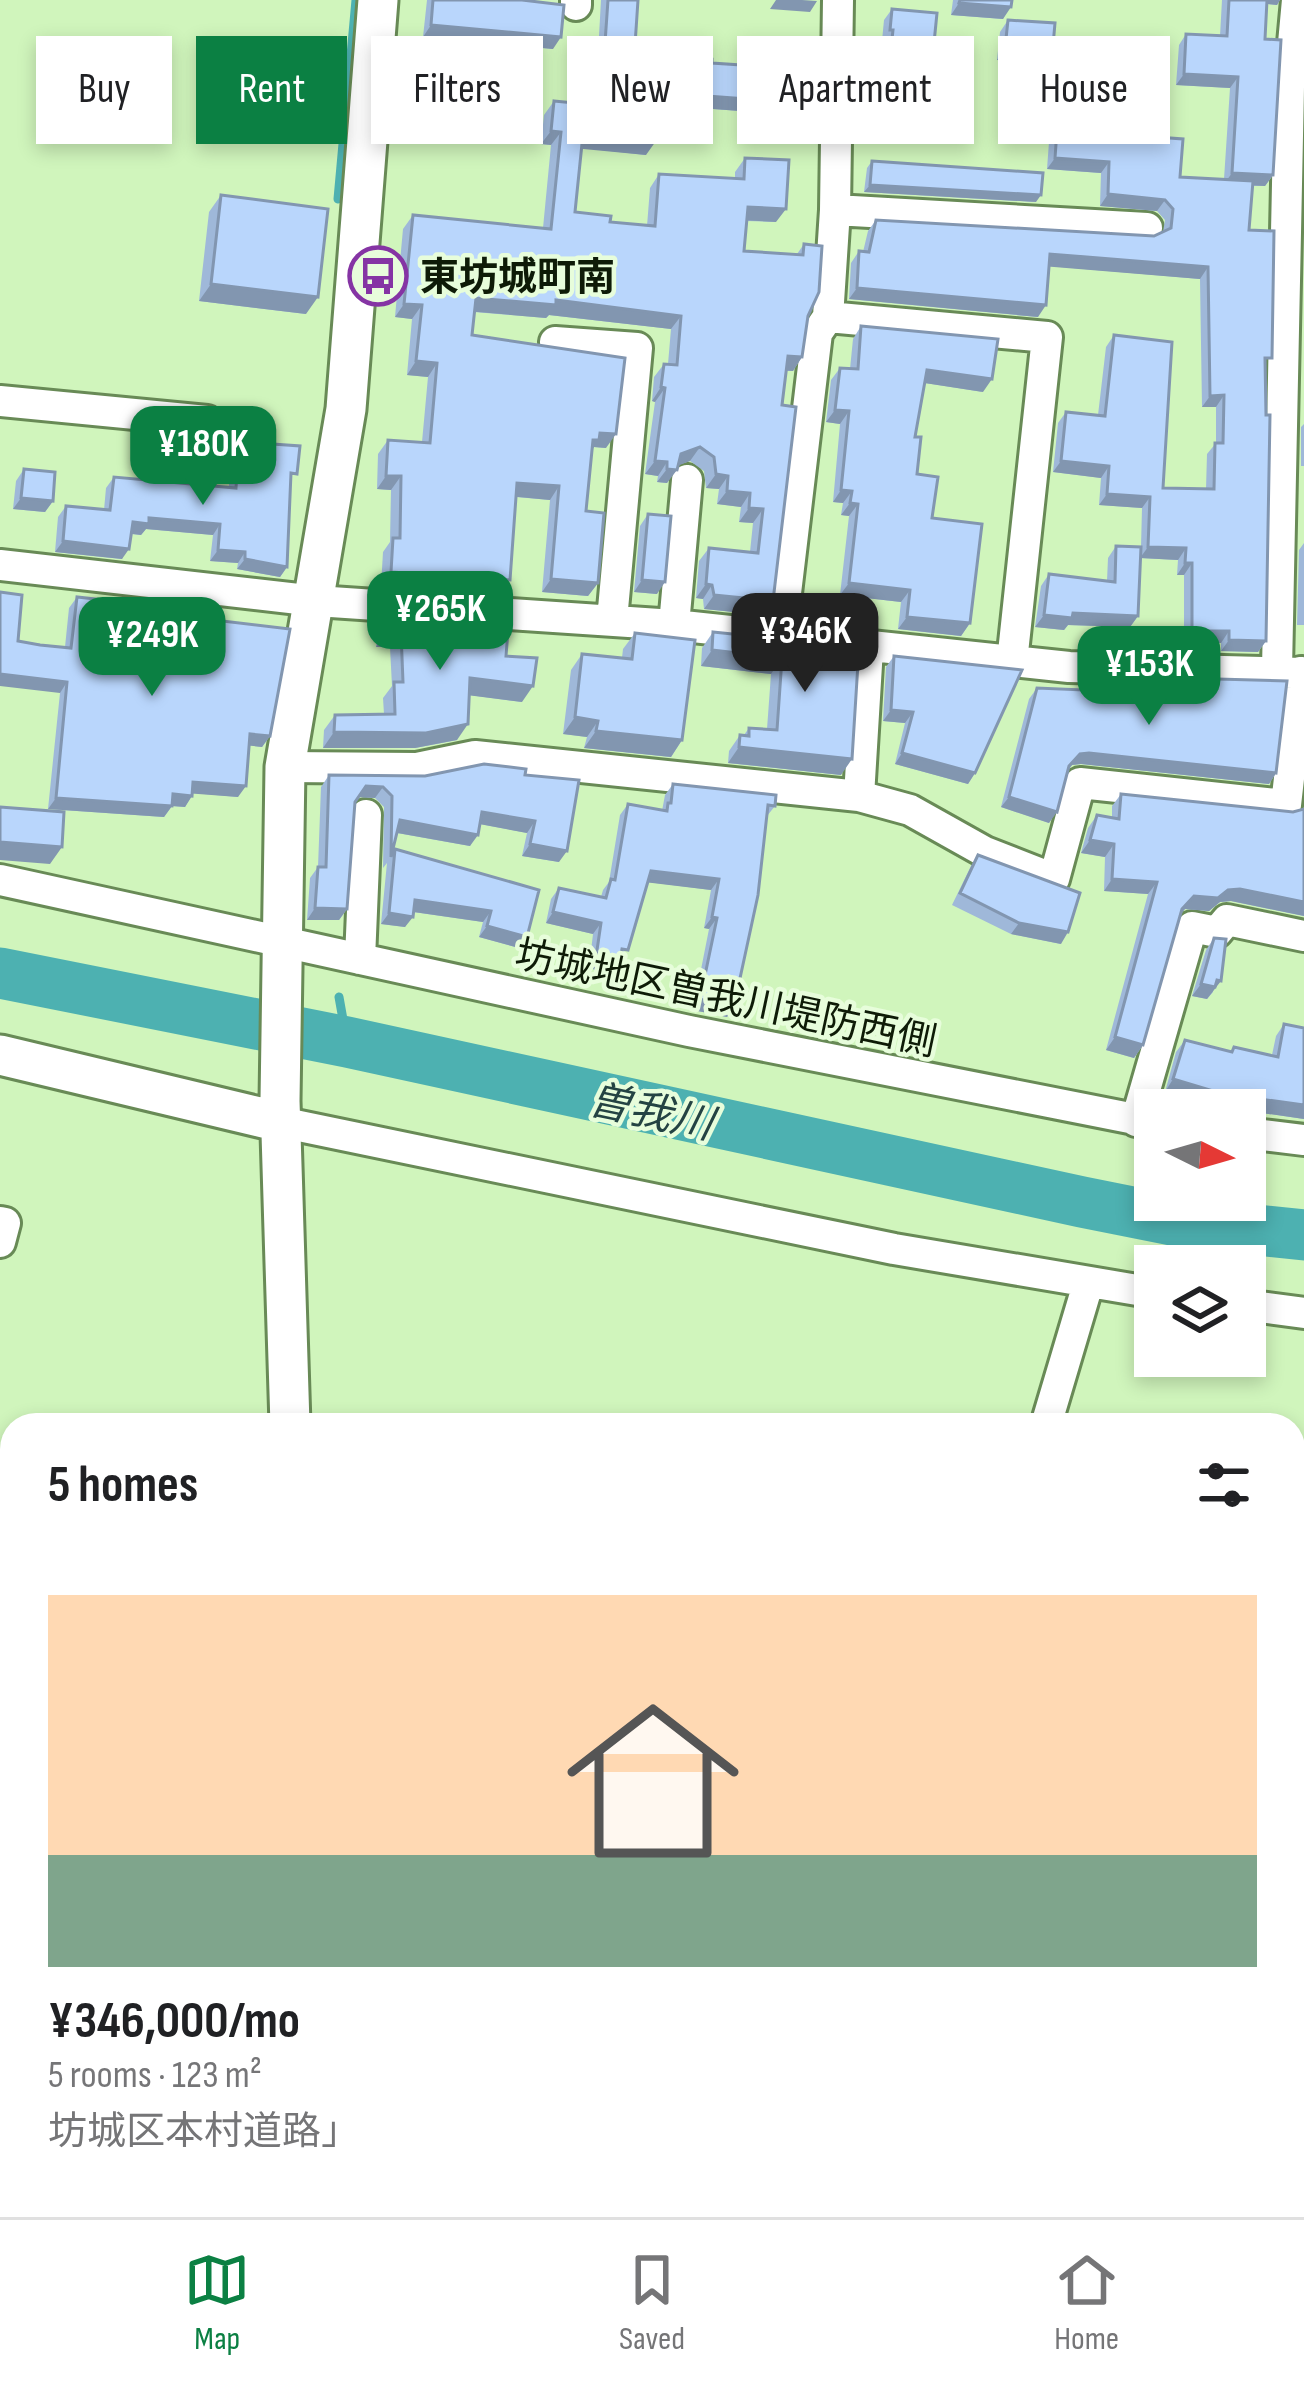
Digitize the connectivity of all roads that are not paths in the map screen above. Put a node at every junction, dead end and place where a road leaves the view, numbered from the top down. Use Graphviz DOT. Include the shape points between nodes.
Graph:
graph roads {
  1 [pos="378,0"];
  2 [pos="838,0"];
  3 [pos="1297,0"];
  4 [pos="1296,88"];
  5 [pos="835,210"];
  6 [pos="1147,228"];
  7 [pos="828,317"];
  8 [pos="555,342"];
  9 [pos="0,401"];
  10 [pos="207,421"];
  11 [pos="687,480"];
  12 [pos="0,566"];
  13 [pos="316,601"];
  14 [pos="612,620"];
  15 [pos="674,625"];
  16 [pos="781,635"];
  17 [pos="868,648"];
  18 [pos="1012,662"];
  19 [pos="1294,671"];
  20 [pos="285,767"];
  21 [pos="860,796"];
  22 [pos="1295,807"];
  23 [pos="365,815"];
  24 [pos="0,880"];
  25 [pos="1304,936"];
  26 [pos="282,949"];
  27 [pos="359,959"];
  28 [pos="0,1055"];
  29 [pos="1153,1089"];
  30 [pos="280,1112"];
  31 [pos="1134,1120"];
  32 [pos="1266,1135"];
  33 [pos="1304,1140"];
  34 [pos="0,1222"];
  35 [pos="0,1243"];
  36 [pos="1088,1284"];
  37 [pos="1134,1290"];
  38 [pos="1266,1308"];
  39 [pos="1304,1313"];
  40 [pos="290,1413"];
  41 [pos="1050,1413"];
  1 -- 13 [label="street" via="346,409"];
  2 -- 5 [label="street"];
  3 -- 4 [label="street"];
  4 -- 19 [label="street"];
  5 -- 6 [label="street"];
  5 -- 7 [label="street"];
  7 -- 16 [label="street" via="817,333"];
  7 -- 18 [label="street" via="1047,338"];
  8 -- 14 [label="street" via="637,348"];
  9 -- 10 [label="street"];
  11 -- 15 [label="street"];
  12 -- 13 [label="street"];
  13 -- 14 [label="street"];
  13 -- 20 [label="street"];
  14 -- 15 [label="street"];
  15 -- 16 [label="street"];
  16 -- 17 [label="street"];
  17 -- 18 [label="street"];
  17 -- 21 [label="street"];
  18 -- 19 [label="street"];
  19 -- 22 [label="street"];
  20 -- 21 [label="street" via="417,768 476,756"];
  20 -- 26 [label="street"];
  21 -- 22 [label="street" via="910,810 1054,879 1080,783"];
  23 -- 27 [label="street"];
  24 -- 26 [label="street, 坊城地区曽我川堤防西側"];
  25 -- 29 [label="street" via="1227,920 1217,932 1192,927"];
  26 -- 27 [label="street, 坊城地区曽我川堤防西側"];
  26 -- 30 [label="street"];
  27 -- 31 [label="street, 坊城地区曽我川堤防西側"];
  28 -- 30 [label="street"];
  30 -- 36 [label="street"];
  30 -- 40 [label="street"];
  32 -- 33 [label="street"];
  34 -- 35 [label="street"];
  36 -- 37 [label="street"];
  36 -- 41 [label="street"];
  38 -- 39 [label="street"];
}
